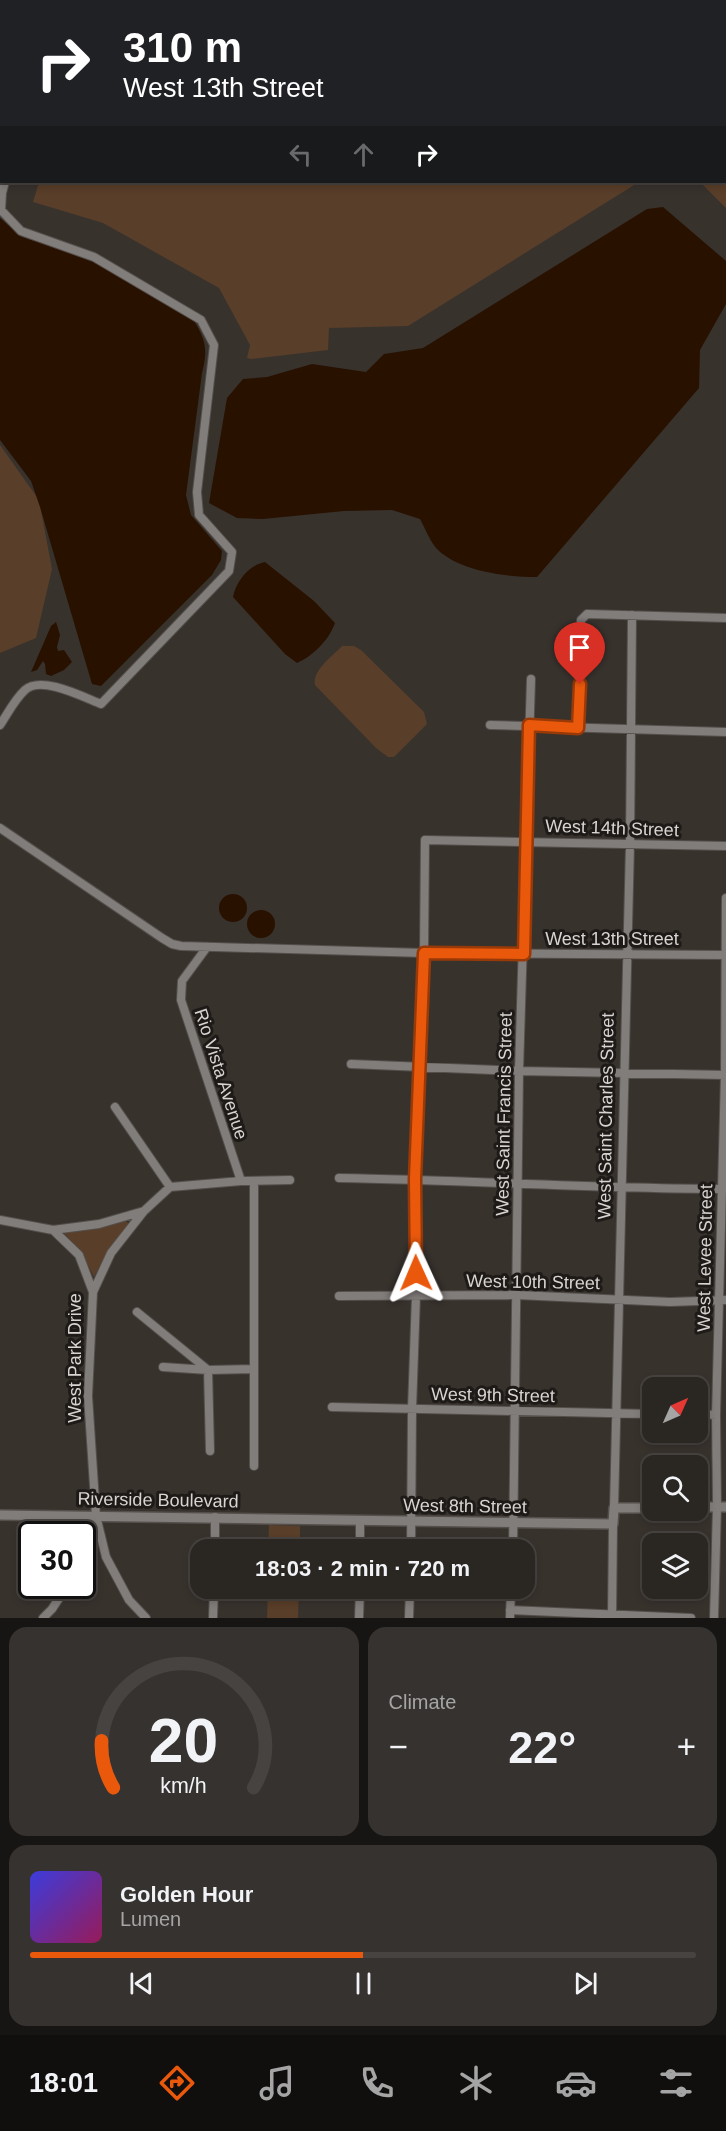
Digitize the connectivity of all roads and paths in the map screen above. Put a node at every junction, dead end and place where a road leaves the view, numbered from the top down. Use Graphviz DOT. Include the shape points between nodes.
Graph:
graph roads {
  1 [pos="5,183"];
  2 [pos="632,615"];
  3 [pos="726,618"];
  4 [pos="531,679"];
  5 [pos="0,724"];
  6 [pos="529,725"];
  7 [pos="490,726"];
  8 [pos="578,728"];
  9 [pos="630,730"];
  10 [pos="726,732"];
  11 [pos="0,828"];
  12 [pos="525,840"];
  13 [pos="630,844"];
  14 [pos="726,846"];
  15 [pos="726,898"];
  16 [pos="207,947"];
  17 [pos="424,953"];
  18 [pos="627,953"];
  19 [pos="524,954"];
  20 [pos="725,955"];
  21 [pos="351,1064"];
  22 [pos="419,1066"];
  23 [pos="519,1071"];
  24 [pos="623,1072"];
  25 [pos="725,1075"];
  26 [pos="115,1107"];
  27 [pos="339,1178"];
  28 [pos="415,1179"];
  29 [pos="290,1180"];
  30 [pos="241,1181"];
  31 [pos="254,1181"];
  32 [pos="518,1183"];
  33 [pos="170,1187"];
  34 [pos="622,1188"];
  35 [pos="724,1189"];
  36 [pos="144,1212"];
  37 [pos="0,1220"];
  38 [pos="53,1230"];
  39 [pos="93,1292"];
  40 [pos="517,1295"];
  41 [pos="339,1296"];
  42 [pos="416,1296"];
  43 [pos="723,1299"];
  44 [pos="618,1300"];
  45 [pos="137,1312"];
  46 [pos="163,1367"];
  47 [pos="253,1369"];
  48 [pos="208,1370"];
  49 [pos="717,1403"];
  50 [pos="726,1403"];
  51 [pos="332,1407"];
  52 [pos="412,1409"];
  53 [pos="516,1411"];
  54 [pos="616,1413"];
  55 [pos="642,1413"];
  56 [pos="708,1415"];
  57 [pos="716,1415"];
  58 [pos="210,1451"];
  59 [pos="254,1466"];
  60 [pos="722,1506"];
  61 [pos="614,1508"];
  62 [pos="642,1508"];
  63 [pos="0,1515"];
  64 [pos="96,1516"];
  65 [pos="215,1517"];
  66 [pos="315,1519"];
  67 [pos="360,1520"];
  68 [pos="94,1521"];
  69 [pos="412,1521"];
  70 [pos="514,1524"];
  71 [pos="613,1524"];
  72 [pos="214,1539"];
  73 [pos="360,1539"];
  74 [pos="411,1539"];
  75 [pos="513,1539"];
  76 [pos="59,1599"];
  77 [pos="214,1599"];
  78 [pos="360,1599"];
  79 [pos="410,1599"];
  80 [pos="511,1599"];
  81 [pos="510,1614"];
  82 [pos="612,1617"];
  83 [pos="43,1618"];
  84 [pos="146,1618"];
  85 [pos="213,1618"];
  86 [pos="360,1618"];
  87 [pos="409,1618"];
  88 [pos="691,1618"];
  89 [pos="714,1618"];
  1 -- 5 [label="street" via="1,210 21,231 94,257 201,320 214,345 197,492 199,515 232,552 229,572 101,704 47,684 35,684 26,689"];
  2 -- 3 [label="street"];
  2 -- 8 [label="street" via="594,613 581,620"];
  2 -- 9 [label="street, West Saint Charles Street"];
  4 -- 6 [label="street, West Saint Francis Street"];
  6 -- 7 [label="street"];
  6 -- 8 [label="street"];
  6 -- 12 [label="street, West Saint Francis Street"];
  8 -- 9 [label="street"];
  9 -- 10 [label="street"];
  9 -- 13 [label="street, West Saint Charles Street"];
  11 -- 16 [label="street, West 13th Street" via="172,944"];
  12 -- 13 [label="street, West 14th Street"];
  12 -- 17 [label="street, West 14th Street" via="424,840"];
  12 -- 19 [label="street, West Saint Francis Street"];
  13 -- 14 [label="street, West 14th Street"];
  13 -- 18 [label="street, West Saint Charles Street"];
  15 -- 20 [label="street, West Levee Street"];
  16 -- 17 [label="street, West 13th Street"];
  16 -- 30 [label="street, Rio Vista Avenue" via="182,981 181,1000"];
  17 -- 19 [label="street, West 13th Street"];
  17 -- 22 [label="street"];
  18 -- 19 [label="street, West 13th Street"];
  18 -- 20 [label="street, West 13th Street"];
  18 -- 24 [label="street, West Saint Charles Street"];
  19 -- 23 [label="street, West Saint Francis Street"];
  20 -- 25 [label="street, West Levee Street"];
  21 -- 22 [label="street"];
  22 -- 23 [label="street"];
  22 -- 28 [label="street"];
  23 -- 24 [label="street"];
  23 -- 32 [label="street, West Saint Francis Street"];
  24 -- 25 [label="street"];
  24 -- 34 [label="street, West Saint Charles Street"];
  25 -- 35 [label="street, West Levee Street"];
  26 -- 33 [label="street"];
  27 -- 28 [label="street"];
  28 -- 32 [label="street"];
  28 -- 42 [label="street"];
  29 -- 31 [label="street"];
  30 -- 31 [label="street"];
  30 -- 33 [label="street"];
  31 -- 47 [label="street"];
  32 -- 34 [label="street"];
  32 -- 40 [label="street, West Saint Francis Street"];
  33 -- 36 [label="street"];
  34 -- 35 [label="street"];
  34 -- 44 [label="street, West Saint Charles Street"];
  35 -- 43 [label="street, West Levee Street"];
  36 -- 38 [label="street" via="99,1224"];
  36 -- 39 [label="street" via="111,1253"];
  37 -- 38 [label="street"];
  38 -- 39 [label="street, West Park Drive" via="79,1255"];
  39 -- 64 [label="street, West Park Drive" via="88,1396"];
  40 -- 42 [label="street, West 10th Street"];
  40 -- 44 [label="street, West 10th Street"];
  40 -- 53 [label="street, West Saint Francis Street"];
  41 -- 42 [label="street, West 10th Street"];
  42 -- 52 [label="street"];
  43 -- 44 [label="street, West 10th Street"];
  43 -- 49 [label="street, West Levee Street"];
  44 -- 54 [label="street, West Saint Charles Street"];
  45 -- 48 [label="street"];
  46 -- 48 [label="street"];
  47 -- 48 [label="street"];
  47 -- 59 [label="street"];
  48 -- 58 [label="street"];
  49 -- 50 [label="street"];
  49 -- 57 [label="street, West Levee Street"];
  51 -- 52 [label="street, West 9th Street"];
  52 -- 53 [label="street, West 9th Street"];
  52 -- 69 [label="street"];
  53 -- 54 [label="street, West 9th Street"];
  53 -- 70 [label="street, West Saint Francis Street"];
  54 -- 55 [label="street, West 9th Street"];
  54 -- 61 [label="street, West Saint Charles Street"];
  56 -- 57 [label="street"];
  57 -- 60 [label="street, West Levee Street"];
  60 -- 89 [label="street, West Levee Street"];
  61 -- 62 [label="street"];
  61 -- 71 [label="street, West Saint Charles Street"];
  63 -- 64 [label="street, Riverside Boulevard"];
  64 -- 65 [label="street, Riverside Boulevard"];
  64 -- 68 [label="street"];
  64 -- 84 [label="street" via="106,1557 129,1600"];
  65 -- 66 [label="street, Riverside Boulevard"];
  65 -- 72 [label="street"];
  66 -- 67 [label="street, West 8th Street"];
  67 -- 69 [label="street, West 8th Street"];
  67 -- 73 [label="street"];
  69 -- 70 [label="street, West 8th Street"];
  69 -- 74 [label="street"];
  70 -- 71 [label="street, West 8th Street"];
  70 -- 75 [label="street, West Saint Francis Street"];
  71 -- 82 [label="street, West Saint Charles Street"];
  76 -- 83 [label="street"];
  77 -- 85 [label="street"];
  78 -- 86 [label="street"];
  79 -- 87 [label="street"];
  80 -- 81 [label="street"];
  81 -- 82 [label="street"];
  82 -- 88 [label="street"];
}
